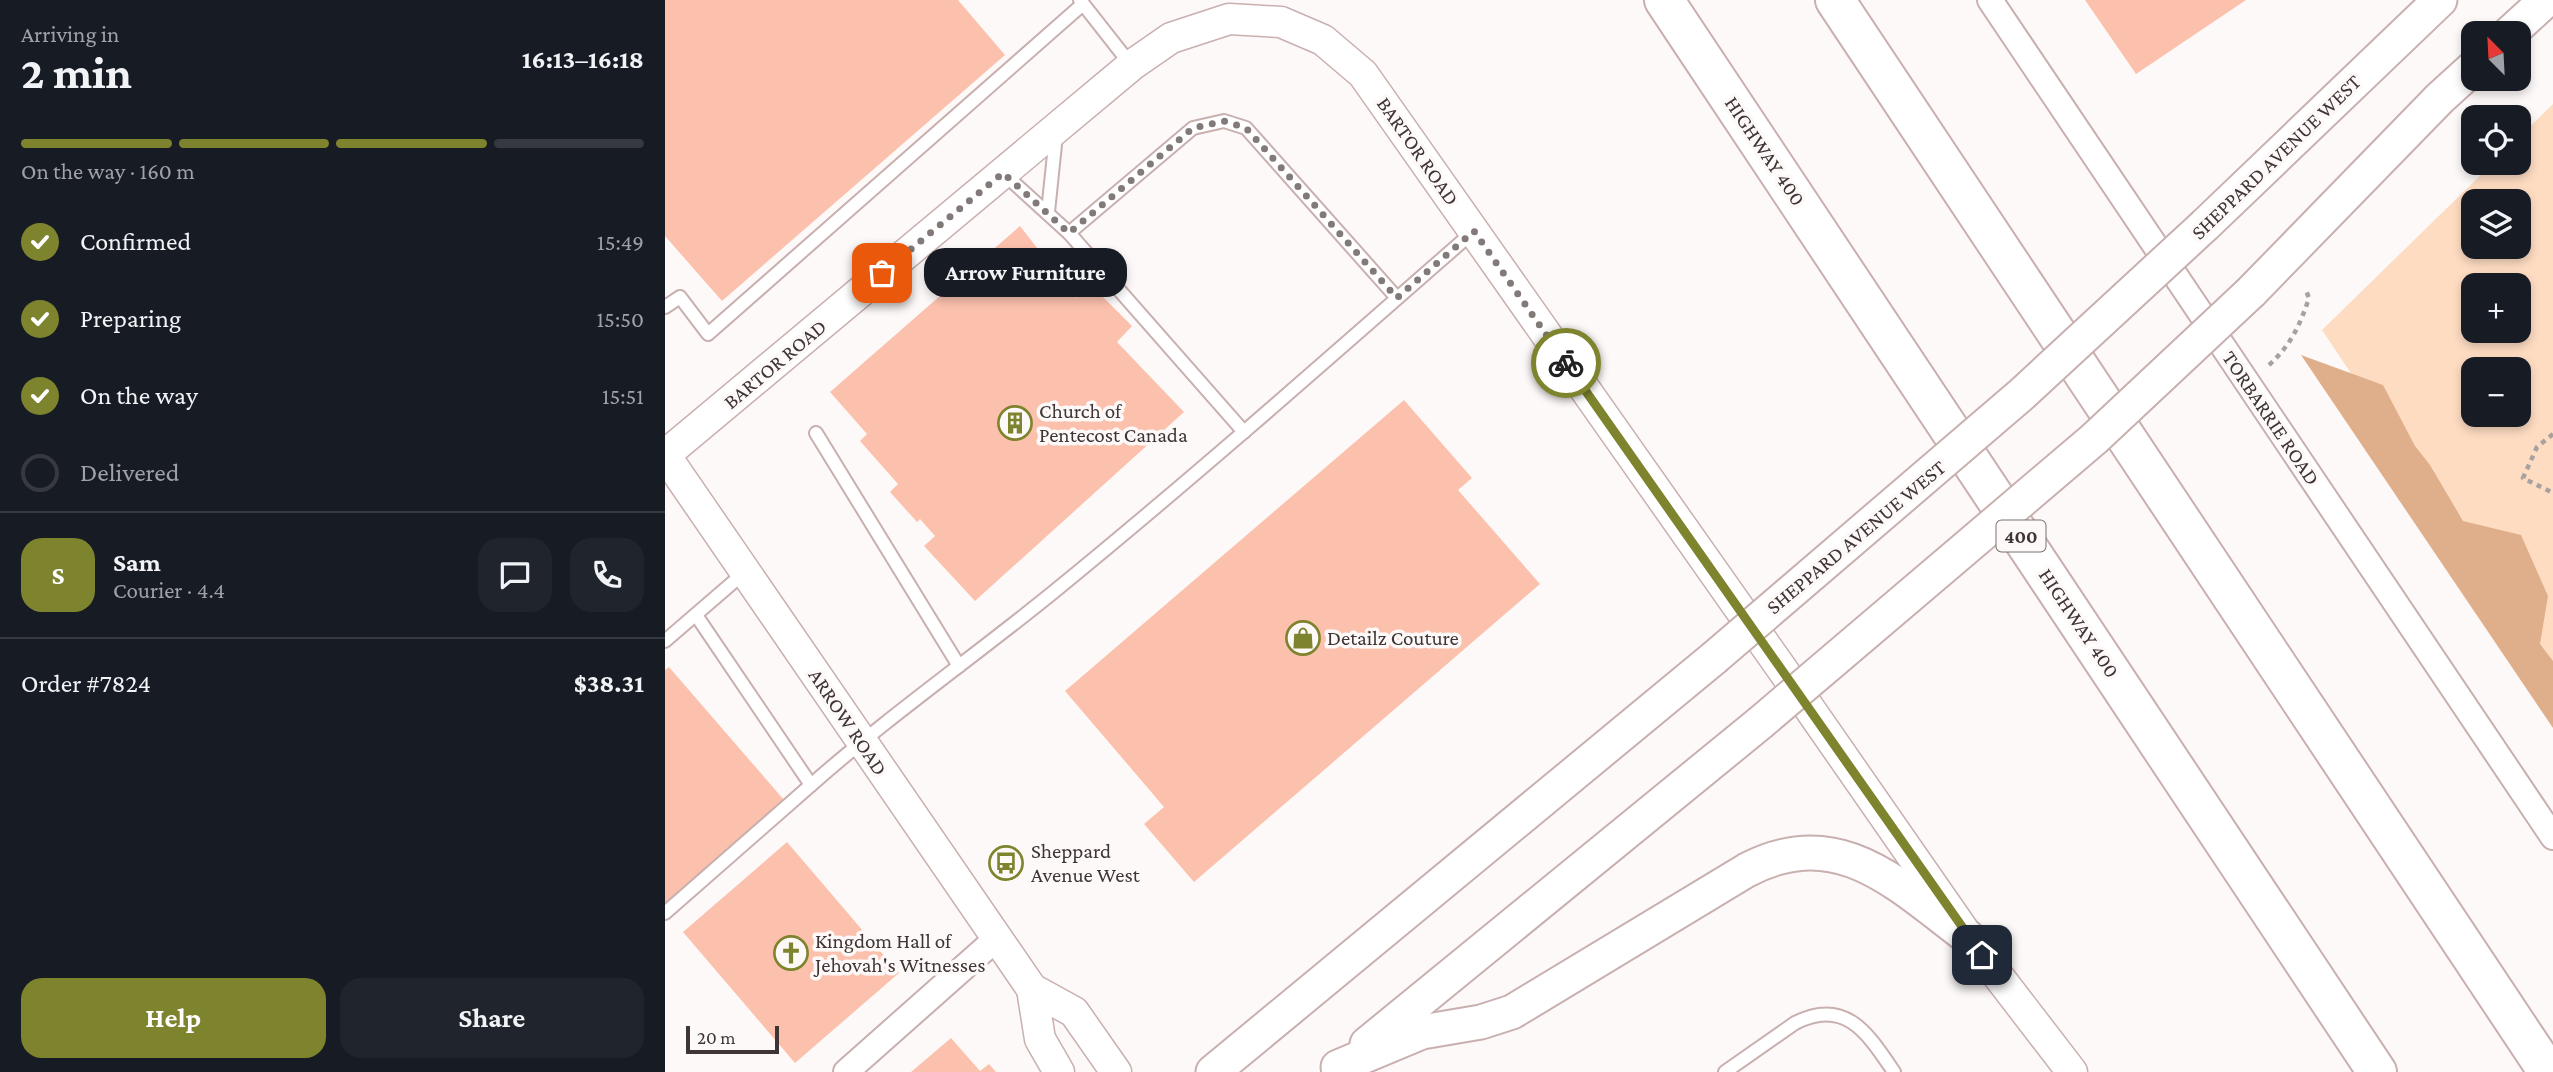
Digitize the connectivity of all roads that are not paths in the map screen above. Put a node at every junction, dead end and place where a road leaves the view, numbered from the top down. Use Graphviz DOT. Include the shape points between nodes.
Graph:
graph roads {
  1 [pos="1664,0"];
  2 [pos="1835,0"];
  3 [pos="1990,0"];
  4 [pos="2440,0"];
  5 [pos="2546,0"];
  6 [pos="1081,2"];
  7 [pos="2523,21"];
  8 [pos="1132,65"];
  9 [pos="2461,79"];
  10 [pos="1056,128"];
  11 [pos="1003,173"];
  12 [pos="1048,212"];
  13 [pos="1474,231"];
  14 [pos="1069,233"];
  15 [pos="1397,298"];
  16 [pos="665,307"];
  17 [pos="1244,432"];
  18 [pos="816,433"];
  19 [pos="665,455"];
  20 [pos="745,572"];
  21 [pos="696,615"];
  22 [pos="665,642"];
  23 [pos="958,666"];
  24 [pos="861,742"];
  25 [pos="811,785"];
  26 [pos="2553,837"];
  27 [pos="665,913"];
  28 [pos="1969,938"];
  29 [pos="996,939"];
  30 [pos="1032,989"];
  31 [pos="1335,1070"];
  32 [pos="846,1072"];
  33 [pos="1059,1072"];
  34 [pos="1116,1072"];
  35 [pos="1213,1072"];
  36 [pos="1725,1072"];
  37 [pos="1895,1072"];
  38 [pos="2072,1072"];
  39 [pos="2377,1072"];
  40 [pos="2548,1072"];
  1 -- 39 [label="highway, HIGHWAY 400 / 400"];
  2 -- 40 [label="highway"];
  3 -- 26 [label="street, TORBARRIE ROAD"];
  4 -- 35 [label="main road, SHEPPARD AVENUE WEST, bridge" via="2022,394 1714,657"];
  5 -- 7 [label="main road"];
  6 -- 8 [label="lane"];
  6 -- 16 [label="lane" via="708,334 680,297"];
  8 -- 10 [label="street, BARTOR ROAD"];
  8 -- 13 [label="street, BARTOR ROAD" via="1171,38 1229,19 1281,22 1323,40 1363,74"];
  9 -- 31 [label="main road, bridge" via="2251,292 2094,439 1760,723"];
  10 -- 11 [label="street, BARTOR ROAD"];
  10 -- 12 [label="lane"];
  11 -- 12 [label="lane"];
  11 -- 19 [label="street, BARTOR ROAD"];
  12 -- 14 [label="lane"];
  13 -- 15 [label="lane"];
  13 -- 28 [label="street, BARTOR ROAD"];
  14 -- 15 [label="lane" via="1193,128 1224,121 1246,128"];
  14 -- 17 [label="lane"];
  15 -- 17 [label="lane"];
  17 -- 23 [label="lane"];
  18 -- 23 [label="lane"];
  19 -- 20 [label="street, ARROW ROAD"];
  20 -- 21 [label="lane"];
  20 -- 24 [label="street, ARROW ROAD"];
  21 -- 22 [label="lane"];
  21 -- 25 [label="lane"];
  23 -- 24 [label="lane"];
  24 -- 25 [label="lane"];
  24 -- 29 [label="street, ARROW ROAD"];
  25 -- 27 [label="lane"];
  28 -- 31 [label="main road" via="1888,877 1827,853 1777,856 1512,1012 1422,1032"];
  28 -- 38 [label="street, BARTOR ROAD"];
  29 -- 30 [label="street, ARROW ROAD"];
  29 -- 32 [label="street"];
  30 -- 33 [label="street, ARROW ROAD" via="1040,1039"];
  30 -- 34 [label="street, ARROW ROAD" via="1074,1012"];
  36 -- 37 [label="lane" via="1794,1023 1829,1014 1850,1020 1868,1034"];
}
